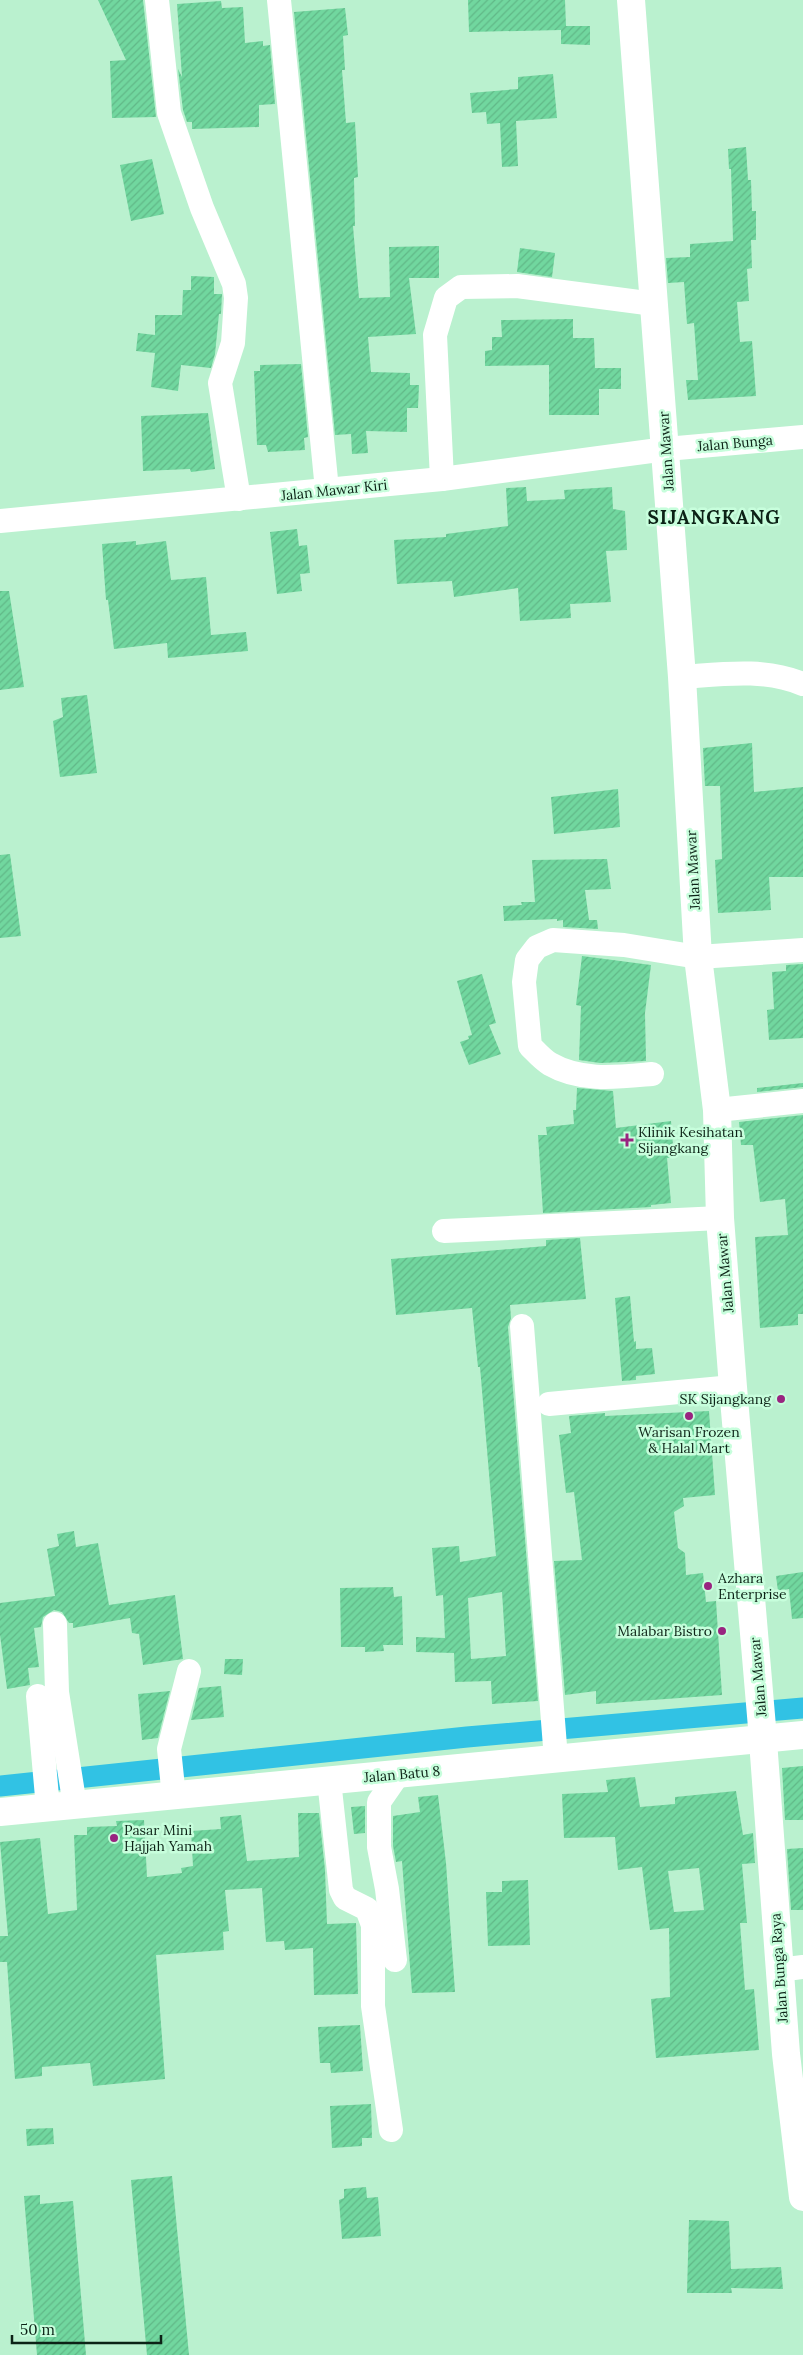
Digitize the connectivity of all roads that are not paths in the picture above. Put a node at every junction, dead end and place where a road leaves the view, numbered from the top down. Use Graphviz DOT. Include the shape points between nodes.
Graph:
graph roads {
  1 [pos="157,0"];
  2 [pos="279,0"];
  3 [pos="632,0"];
  4 [pos="654,304"];
  5 [pos="803,437"];
  6 [pos="666,449"];
  7 [pos="442,479"];
  8 [pos="327,490"];
  9 [pos="239,499"];
  10 [pos="0,522"];
  11 [pos="682,677"];
  12 [pos="803,684"];
  13 [pos="803,950"];
  14 [pos="698,957"];
  15 [pos="652,1074"];
  16 [pos="803,1101"];
  17 [pos="717,1110"];
  18 [pos="720,1218"];
  19 [pos="444,1231"];
  20 [pos="522,1326"];
  21 [pos="733,1387"];
  22 [pos="549,1404"];
  23 [pos="55,1624"];
  24 [pos="189,1671"];
  25 [pos="38,1696"];
  26 [pos="762,1732"];
  27 [pos="803,1735"];
  28 [pos="556,1760"];
  29 [pos="397,1776"];
  30 [pos="172,1778"];
  31 [pos="329,1780"];
  32 [pos="72,1789"];
  33 [pos="46,1792"];
  34 [pos="0,1812"];
  35 [pos="395,1960"];
  36 [pos="791,1969"];
  37 [pos="391,2130"];
  38 [pos="803,2197"];
  1 -- 9 [label="street" via="169,113 202,208 234,284 233,343 220,383"];
  2 -- 8 [label="street"];
  3 -- 4 [label="street, Jalan Mawar"];
  4 -- 6 [label="street, Jalan Mawar"];
  4 -- 7 [label="street" via="517,286 461,287 446,298 435,335"];
  5 -- 6 [label="street, Jalan Bunga"];
  6 -- 7 [label="street, Jalan Mawar Kiri"];
  6 -- 11 [label="street, Jalan Mawar"];
  7 -- 8 [label="street, Jalan Mawar Kiri"];
  8 -- 9 [label="street, Jalan Mawar Kiri"];
  9 -- 10 [label="street, Jalan Mawar Kiri"];
  11 -- 12 [label="street" via="754,672 783,676"];
  11 -- 14 [label="street, Jalan Mawar"];
  13 -- 14 [label="street"];
  14 -- 15 [label="street" via="624,945 553,940 536,947 528,960 524,982 530,1046 549,1064 572,1074 608,1078"];
  14 -- 17 [label="street, Jalan Mawar"];
  16 -- 17 [label="street"];
  17 -- 18 [label="street, Jalan Mawar"];
  18 -- 19 [label="street"];
  18 -- 21 [label="street, Jalan Mawar"];
  20 -- 28 [label="street"];
  21 -- 22 [label="street"];
  21 -- 26 [label="street, Jalan Mawar"];
  23 -- 25 [label="street"];
  24 -- 30 [label="street" via="169,1749"];
  25 -- 32 [label="street"];
  25 -- 33 [label="street"];
  26 -- 27 [label="street, Jalan Batu 8"];
  26 -- 28 [label="street, Jalan Batu 8"];
  26 -- 36 [label="street, Jalan Bunga Raya"];
  28 -- 29 [label="street, Jalan Batu 8"];
  29 -- 31 [label="street, Jalan Batu 8"];
  29 -- 35 [label="street" via="378,1802 379,1846"];
  30 -- 31 [label="street, Jalan Batu 8"];
  30 -- 32 [label="street, Jalan Batu 8"];
  31 -- 37 [label="street" via="340,1890 345,1898 367,1909 373,1925 373,2006"];
  32 -- 33 [label="street, Jalan Batu 8"];
  33 -- 34 [label="street, Jalan Batu 8"];
  36 -- 38 [label="street, Jalan Bunga Raya" via="786,2054"];
}
